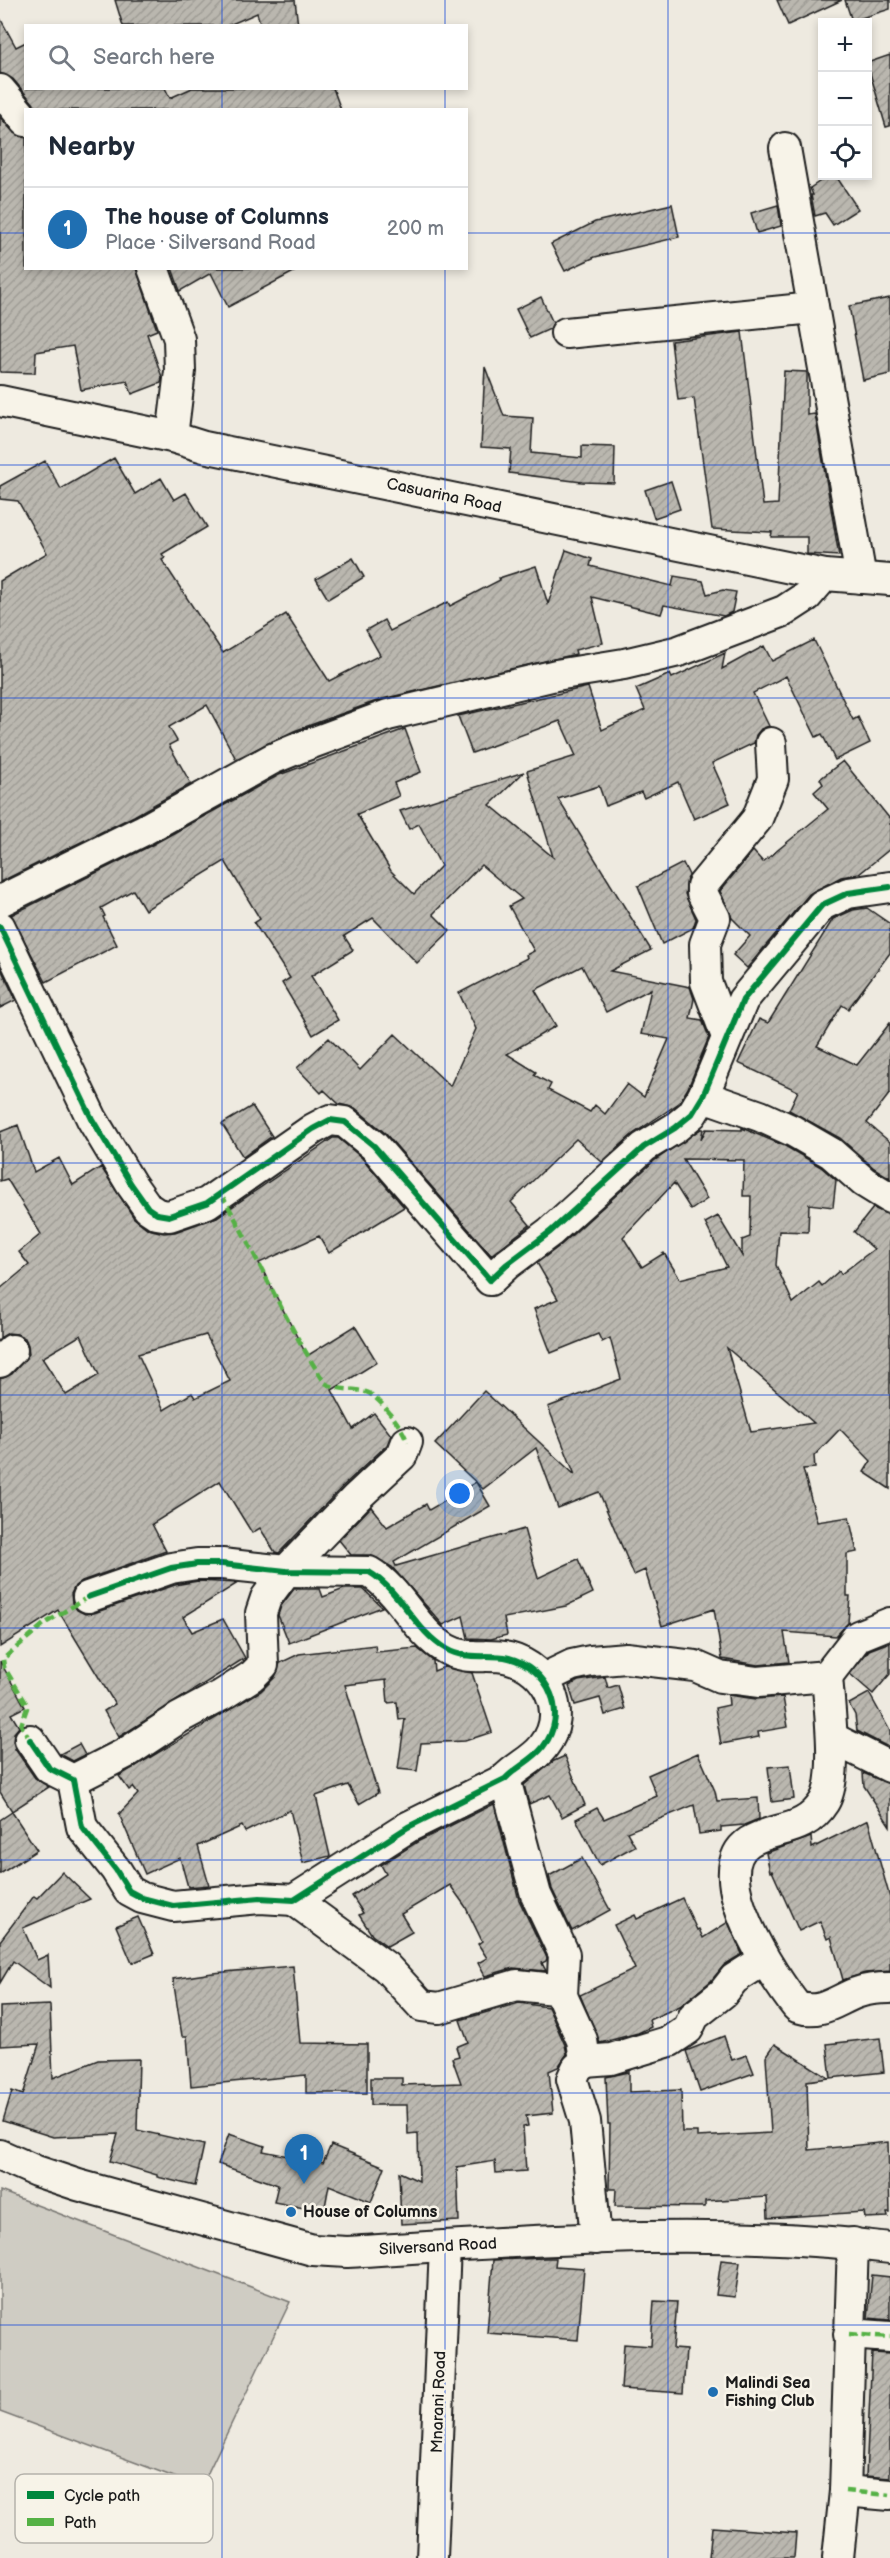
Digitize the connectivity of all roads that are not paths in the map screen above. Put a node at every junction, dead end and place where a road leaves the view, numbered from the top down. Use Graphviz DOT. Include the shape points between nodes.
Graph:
graph roads {
  1 [pos="0,90"];
  2 [pos="24,119"];
  3 [pos="785,148"];
  4 [pos="154,270"];
  5 [pos="813,308"];
  6 [pos="566,333"];
  7 [pos="0,401"];
  8 [pos="172,437"];
  9 [pos="825,575"];
  10 [pos="861,578"];
  11 [pos="890,580"];
  12 [pos="771,744"];
  13 [pos="890,887"];
  14 [pos="0,901"];
  15 [pos="0,927"];
  16 [pos="728,1037"];
  17 [pos="703,1096"];
  18 [pos="890,1198"];
  19 [pos="407,1442"];
  20 [pos="285,1571"];
  21 [pos="88,1597"];
  22 [pos="890,1623"];
  23 [pos="827,1676"];
  24 [pos="543,1679"];
  25 [pos="832,1738"];
  26 [pos="30,1740"];
  27 [pos="890,1767"];
  28 [pos="505,1779"];
  29 [pos="73,1780"];
  30 [pos="294,1900"];
  31 [pos="764,1959"];
  32 [pos="890,1988"];
  33 [pos="562,1996"];
  34 [pos="585,2061"];
  35 [pos="0,2155"];
  36 [pos="596,2239"];
  37 [pos="853,2243"];
  38 [pos="445,2246"];
  39 [pos="890,2248"];
  40 [pos="849,2334"];
  41 [pos="890,2337"];
  42 [pos="844,2491"];
  43 [pos="890,2495"];
  44 [pos="432,2558"];
  45 [pos="838,2558"];
  1 -- 2 [label="street"];
  3 -- 5 [label="street"];
  4 -- 8 [label="street" via="179,339 180,371"];
  5 -- 6 [label="street"];
  5 -- 10 [label="street"];
  7 -- 8 [label="street, Casuarina Road"];
  8 -- 9 [label="street, Casuarina Road" via="204,447"];
  9 -- 10 [label="street, Casuarina Road"];
  9 -- 14 [label="street" via="807,596 784,611 679,651 388,715 301,747"];
  10 -- 11 [label="street, Casuarina Road"];
  12 -- 16 [label="street" via="772,779 757,819 702,886 715,918 705,944 706,982"];
  13 -- 16 [label="street" via="848,893 822,905 743,1000"];
  15 -- 17 [label="street" via="92,1119 131,1184 157,1214 169,1216 207,1203 330,1120 345,1122 374,1146 490,1280 644,1147 692,1114"];
  16 -- 17 [label="street"];
  17 -- 18 [label="street" via="794,1131 831,1153 864,1182"];
  19 -- 20 [label="street" via="402,1455"];
  20 -- 21 [label="street" via="197,1564 171,1568"];
  20 -- 24 [label="street" via="369,1572 446,1649 465,1656 511,1659"];
  20 -- 29 [label="street" via="266,1598 261,1613 262,1665 252,1676 126,1753"];
  22 -- 23 [label="street" via="858,1636"];
  23 -- 24 [label="street" via="758,1682 720,1677 695,1666 626,1658 572,1665"];
  23 -- 25 [label="street"];
  24 -- 28 [label="street" via="555,1702 551,1730 541,1749"];
  25 -- 27 [label="street"];
  25 -- 31 [label="street" via="828,1793 817,1811 790,1829 749,1842 735,1862 734,1879 740,1904"];
  26 -- 29 [label="street" via="49,1768"];
  28 -- 30 [label="street" via="408,1827"];
  28 -- 33 [label="street" via="536,1895 564,1954"];
  29 -- 30 [label="street" via="82,1827 129,1891 173,1906 260,1898"];
  30 -- 33 [label="street" via="386,1967 422,2006 439,2008 517,1984 554,1989"];
  31 -- 32 [label="street" via="788,1996 803,2009 817,2010 857,1993"];
  31 -- 34 [label="street" via="735,1979 694,2016 688,2029 670,2041 611,2060"];
  33 -- 34 [label="street" via="582,2040"];
  34 -- 36 [label="street" via="572,2079 585,2121"];
  35 -- 38 [label="street, Silversand Road" via="78,2186 313,2250 347,2252"];
  36 -- 37 [label="street, Silversand Road" via="693,2235"];
  36 -- 38 [label="street, Silversand Road"];
  37 -- 39 [label="street, Silversand Road"];
  37 -- 40 [label="street"];
  38 -- 44 [label="street, Mnarani Road"];
  40 -- 41 [label="street"];
  40 -- 42 [label="street"];
  42 -- 43 [label="street"];
  42 -- 45 [label="street"];
}
